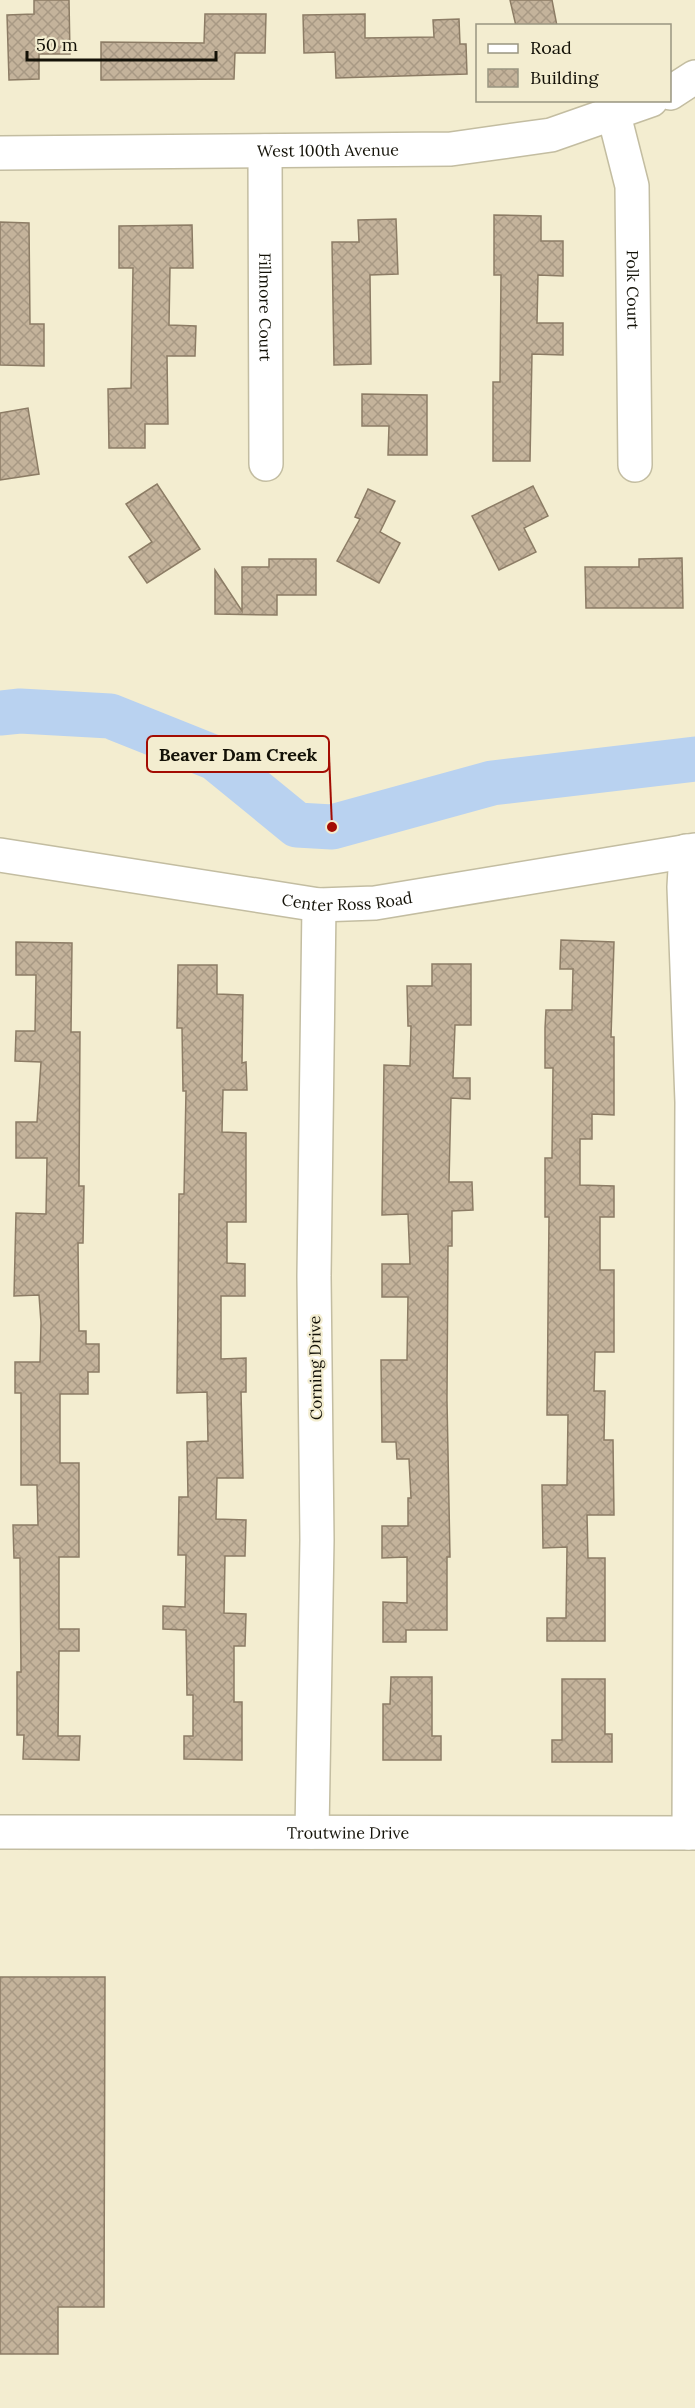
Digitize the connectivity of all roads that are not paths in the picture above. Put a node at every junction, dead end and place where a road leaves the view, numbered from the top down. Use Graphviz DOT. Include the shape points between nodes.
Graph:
graph roads {
  1 [pos="695,77"];
  2 [pos="671,92"];
  3 [pos="646,102"];
  4 [pos="614,115"];
  5 [pos="265,151"];
  6 [pos="0,153"];
  7 [pos="266,464"];
  8 [pos="635,465"];
  9 [pos="690,851"];
  10 [pos="0,855"];
  11 [pos="319,904"];
  12 [pos="0,1832"];
  13 [pos="312,1832"];
  14 [pos="692,1833"];
  1 -- 2 [label="street"];
  3 -- 4 [label="street, West 100th Avenue"];
  4 -- 5 [label="street, West 100th Avenue" via="551,135 480,146"];
  4 -- 8 [label="street, Polk Court" via="632,186"];
  5 -- 6 [label="street, West 100th Avenue"];
  5 -- 7 [label="street, Fillmore Court"];
  9 -- 11 [label="street, Center Ross Road" via="375,903"];
  9 -- 14 [label="street" via="684,887 692,1102"];
  10 -- 11 [label="street, Center Ross Road"];
  11 -- 13 [label="street, Corning Drive"];
  12 -- 13 [label="street, Troutwine Drive"];
  13 -- 14 [label="street, Troutwine Drive"];
}
